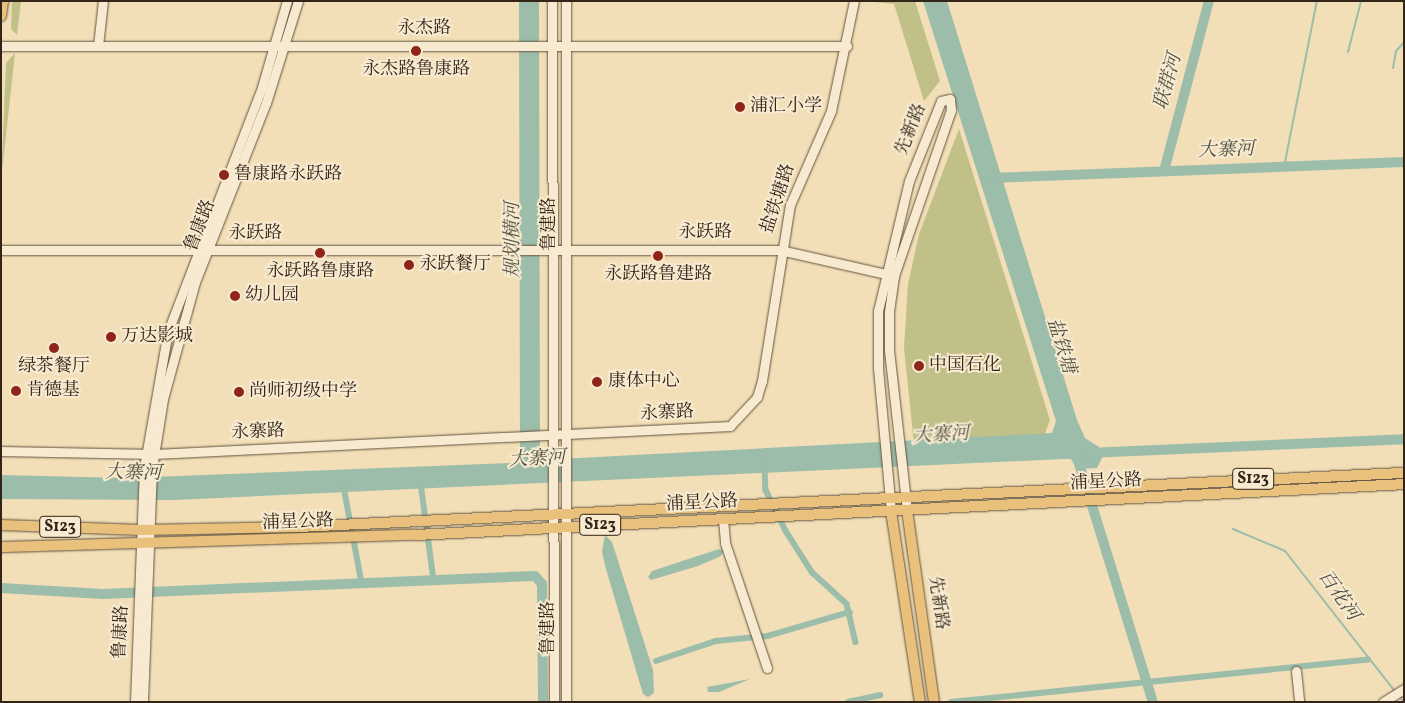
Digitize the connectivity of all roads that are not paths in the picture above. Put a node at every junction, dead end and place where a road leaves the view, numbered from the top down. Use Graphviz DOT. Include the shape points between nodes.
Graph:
graph roads {
  1 [pos="3,1"];
  2 [pos="103,1"];
  3 [pos="287,1"];
  4 [pos="298,1"];
  5 [pos="552,1"];
  6 [pos="566,1"];
  7 [pos="854,1"];
  8 [pos="1,16"];
  9 [pos="1,46"];
  10 [pos="98,46"];
  11 [pos="276,46"];
  12 [pos="286,46"];
  13 [pos="552,46"];
  14 [pos="566,46"];
  15 [pos="847,46"];
  16 [pos="1,250"];
  17 [pos="198,250"];
  18 [pos="210,250"];
  19 [pos="552,250"];
  20 [pos="566,250"];
  21 [pos="780,250"];
  22 [pos="884,274"];
  23 [pos="894,276"];
  24 [pos="746,410"];
  25 [pos="566,436"];
  26 [pos="552,437"];
  27 [pos="1,451"];
  28 [pos="150,454"];
  29 [pos="1404,473"];
  30 [pos="1404,484"];
  31 [pos="905,495"];
  32 [pos="890,496"];
  33 [pos="907,510"];
  34 [pos="891,511"];
  35 [pos="552,514"];
  36 [pos="566,514"];
  37 [pos="722,519"];
  38 [pos="1,525"];
  39 [pos="565,527"];
  40 [pos="552,528"];
  41 [pos="146,530"];
  42 [pos="146,544"];
  43 [pos="1,546"];
  44 [pos="767,668"];
  45 [pos="1296,671"];
  46 [pos="1403,689"];
  47 [pos="934,699"];
  48 [pos="919,700"];
  49 [pos="1386,700"];
  50 [pos="135,702"];
  51 [pos="143,702"];
  52 [pos="554,702"];
  53 [pos="566,702"];
  54 [pos="1299,702"];
  1 -- 8 [label="main road"];
  2 -- 10 [label="street"];
  3 -- 11 [label="street, 鲁康路"];
  4 -- 12 [label="street, 鲁康路"];
  5 -- 13 [label="street, 鲁建路"];
  6 -- 14 [label="street, 鲁建路"];
  7 -- 15 [label="street, 盐铁塘路"];
  9 -- 10 [label="street, 永杰路"];
  10 -- 11 [label="street, 永杰路"];
  11 -- 12 [label="street, 永杰路"];
  11 -- 17 [label="street, 鲁康路"];
  12 -- 13 [label="street, 永杰路"];
  12 -- 18 [label="street, 鲁康路"];
  13 -- 14 [label="street, 永杰路"];
  13 -- 19 [label="street, 鲁建路"];
  14 -- 15 [label="street, 永杰路"];
  14 -- 20 [label="street, 鲁建路"];
  15 -- 21 [label="street, 盐铁塘路" via="831,112 790,205"];
  16 -- 17 [label="street, 永跃路"];
  17 -- 18 [label="street, 永跃路"];
  17 -- 28 [label="street, 鲁康路" via="168,331"];
  18 -- 19 [label="street, 永跃路"];
  18 -- 28 [label="street, 鲁康路" via="177,341"];
  19 -- 20 [label="street, 永跃路"];
  19 -- 26 [label="street, 鲁建路"];
  20 -- 21 [label="street, 永跃路"];
  20 -- 25 [label="street, 鲁建路"];
  21 -- 22 [label="street, 永跃路"];
  21 -- 24 [label="street, 盐铁塘路" via="762,381"];
  22 -- 23 [label="street, 永跃路"];
  22 -- 23 [label="street, 先新路" via="909,181 941,101 950,99 951,110"];
  22 -- 32 [label="street, 先新路" via="877,350"];
  23 -- 31 [label="street, 先新路" via="889,350"];
  24 -- 25 [label="street, 永寨路" via="730,426"];
  25 -- 26 [label="street, 永寨路"];
  25 -- 36 [label="street, 鲁建路"];
  26 -- 28 [label="street, 永寨路"];
  26 -- 35 [label="street, 鲁建路"];
  27 -- 28 [label="street, 永寨路"];
  28 -- 41 [label="street, 鲁康路"];
  29 -- 31 [label="main road, 浦星公路 / S123"];
  30 -- 33 [label="main road, 浦星公路 / S123"];
  31 -- 32 [label="main road, 浦星公路 / S123"];
  31 -- 33 [label="street, 先新路"];
  32 -- 34 [label="street, 先新路"];
  32 -- 36 [label="main road, 浦星公路 / S123"];
  33 -- 34 [label="main road, 浦星公路 / S123"];
  33 -- 47 [label="main road, 先新路"];
  34 -- 37 [label="main road, 浦星公路 / S123"];
  34 -- 48 [label="main road, 先新路"];
  35 -- 36 [label="main road, 浦星公路 / S123"];
  35 -- 40 [label="street, 鲁建路"];
  35 -- 41 [label="main road, 浦星公路 / S123" via="344,525"];
  36 -- 39 [label="street, 鲁建路"];
  37 -- 39 [label="main road, 浦星公路 / S123"];
  37 -- 44 [label="street" via="725,543"];
  38 -- 41 [label="main road, 浦星公路 / S123"];
  39 -- 40 [label="main road, 浦星公路 / S123"];
  39 -- 53 [label="street, 鲁建路"];
  40 -- 42 [label="main road, 浦星公路 / S123"];
  40 -- 52 [label="street, 鲁建路"];
  41 -- 42 [label="street, 鲁康路"];
  42 -- 43 [label="main road, 浦星公路 / S123"];
  42 -- 50 [label="street, 鲁康路"];
  42 -- 51 [label="street, 鲁康路"];
  45 -- 54 [label="street"];
  46 -- 49 [label="street"];
}
